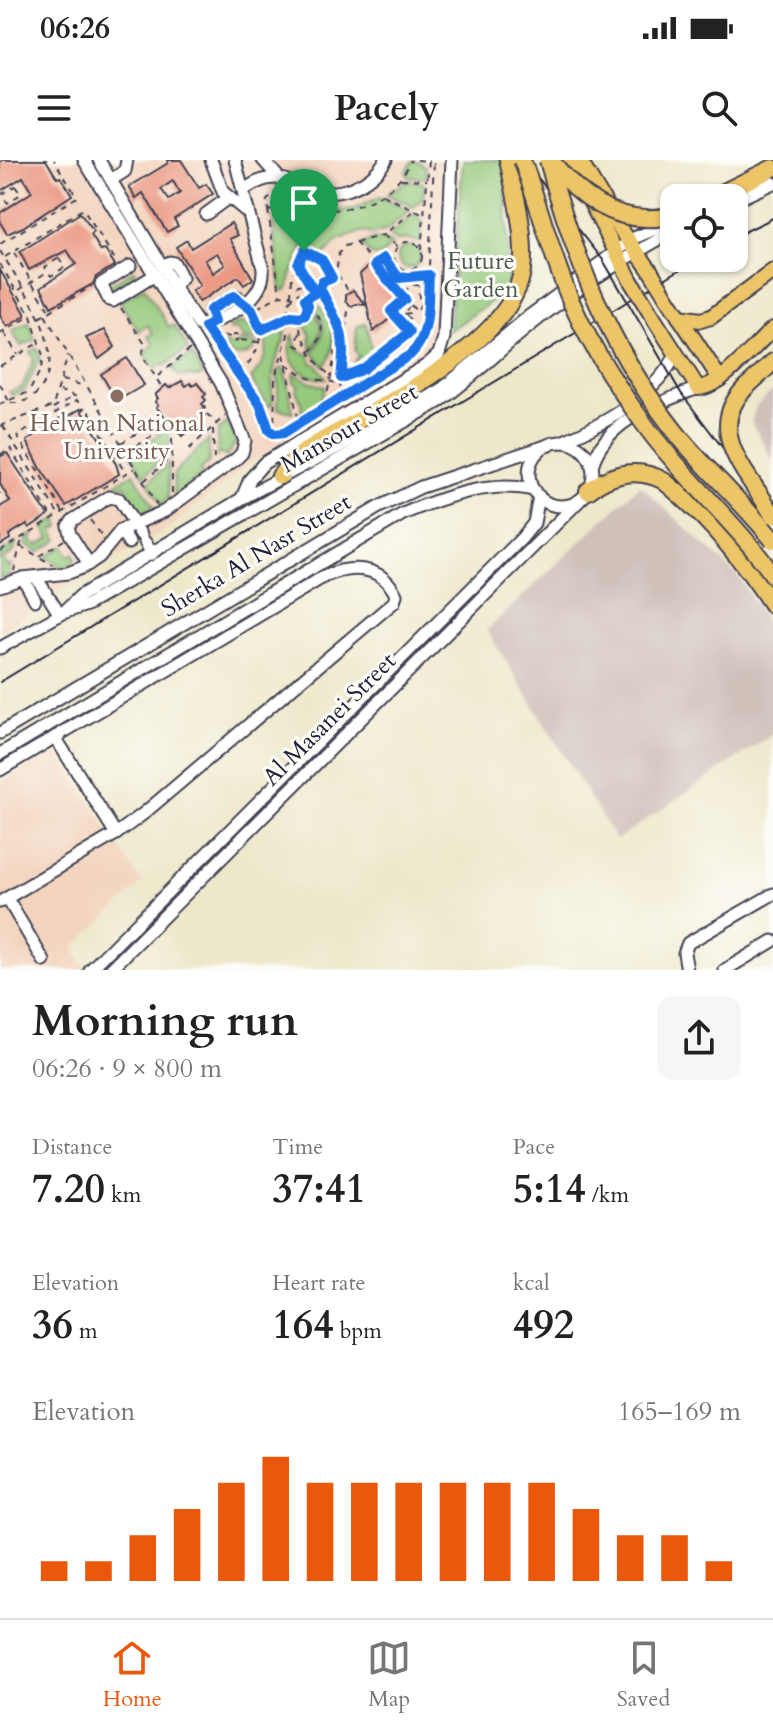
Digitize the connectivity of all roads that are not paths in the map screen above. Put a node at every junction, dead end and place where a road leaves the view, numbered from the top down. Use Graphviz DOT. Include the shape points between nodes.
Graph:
graph roads {
  1 [pos="84,160"];
  2 [pos="99,160"];
  3 [pos="127,160"];
  4 [pos="211,160"];
  5 [pos="235,160"];
  6 [pos="263,160"];
  7 [pos="386,160"];
  8 [pos="452,160"];
  9 [pos="508,160"];
  10 [pos="522,160"];
  11 [pos="549,160"];
  12 [pos="569,160"];
  13 [pos="579,160"];
  14 [pos="773,168"];
  15 [pos="279,178"];
  16 [pos="111,180"];
  17 [pos="773,183"];
  18 [pos="740,184"];
  19 [pos="243,191"];
  20 [pos="748,195"];
  21 [pos="228,198"];
  22 [pos="248,213"];
  23 [pos="206,214"];
  24 [pos="660,218"];
  25 [pos="660,234"];
  26 [pos="634,246"];
  27 [pos="619,257"];
  28 [pos="126,269"];
  29 [pos="158,270"];
  30 [pos="773,271"];
  31 [pos="679,317"];
  32 [pos="773,329"];
  33 [pos="676,355"];
  34 [pos="773,362"];
  35 [pos="720,379"];
  36 [pos="698,388"];
  37 [pos="554,444"];
  38 [pos="592,467"];
  39 [pos="280,476"];
  40 [pos="536,493"];
  41 [pos="584,495"];
  42 [pos="241,499"];
  43 [pos="773,515"];
  44 [pos="134,523"];
  45 [pos="121,530"];
  46 [pos="773,540"];
  47 [pos="152,554"];
  48 [pos="140,561"];
  49 [pos="89,564"];
  50 [pos="773,575"];
  51 [pos="18,581"];
  52 [pos="43,599"];
  53 [pos="773,606"];
  54 [pos="62,614"];
  55 [pos="48,621"];
  56 [pos="0,648"];
  57 [pos="380,690"];
  58 [pos="0,733"];
  59 [pos="55,737"];
  60 [pos="0,754"];
  61 [pos="0,770"];
  62 [pos="116,834"];
  63 [pos="773,894"];
  64 [pos="3,900"];
  65 [pos="773,941"];
  66 [pos="44,961"];
  67 [pos="92,969"];
  68 [pos="110,970"];
  69 [pos="687,970"];
  70 [pos="725,970"];
  1 -- 29 [label="street"];
  2 -- 16 [label="street"];
  3 -- 16 [label="street" via="125,171"];
  4 -- 21 [label="street"];
  5 -- 19 [label="street"];
  6 -- 15 [label="street"];
  7 -- 15 [label="street" via="367,180 339,191 315,191"];
  8 -- 42 [label="street" via="439,354 264,463"];
  9 -- 39 [label="highway" via="523,262 516,291 500,316 439,371 300,454"];
  10 -- 50 [label="highway, bridge" via="569,296 613,378 668,455"];
  11 -- 24 [label="highway, bridge" via="597,206 615,214"];
  11 -- 46 [label="highway, bridge" via="575,253 617,346 683,441"];
  12 -- 27 [label="main road"];
  13 -- 26 [label="main road"];
  14 -- 18 [label="highway"];
  15 -- 19 [label="street"];
  16 -- 29 [label="street"];
  17 -- 20 [label="street"];
  19 -- 22 [label="street"];
  21 -- 22 [label="street"];
  21 -- 23 [label="street"];
  22 -- 29 [label="street" via="263,276 256,294 210,328 199,325"];
  25 -- 26 [label="street, Mansour Street"];
  26 -- 27 [label="street, Mansour Street"];
  26 -- 31 [label="main road, bridge"];
  27 -- 33 [label="main road, bridge"];
  27 -- 39 [label="street, Mansour Street" via="528,317 443,388"];
  27 -- 54 [label="street, Mansour Street" via="437,403 87,605"];
  28 -- 29 [label="street" via="101,286 109,300"];
  29 -- 44 [label="street" via="221,383 244,449 166,510"];
  30 -- 31 [label="main road" via="711,317"];
  31 -- 35 [label="main road"];
  32 -- 35 [label="main road"];
  33 -- 36 [label="main road"];
  33 -- 37 [label="street, Sherka Al Nasr Street" via="662,378 638,398"];
  34 -- 43 [label="highway, bridge" via="730,410 727,437"];
  35 -- 36 [label="main road"];
  36 -- 38 [label="street" via="667,398 617,429 604,441"];
  37 -- 38 [label="street" via="578,447"];
  37 -- 40 [label="street" via="533,461 530,473"];
  37 -- 58 [label="street, Sherka Al Nasr Street" via="421,487 379,507"];
  38 -- 41 [label="street" via="593,479"];
  39 -- 42 [label="street, Mansour Street"];
  40 -- 41 [label="street" via="559,506"];
  40 -- 57 [label="street, Al Masanei Street" via="537,514 529,531"];
  40 -- 60 [label="street, Sherka Al Nasr Street" via="511,486 488,488 403,514"];
  41 -- 53 [label="highway" via="608,478 631,473 664,481 721,537"];
  41 -- 57 [label="street, Al Masanei Street"];
  42 -- 47 [label="street, Mansour Street"];
  44 -- 45 [label="street"];
  44 -- 47 [label="street"];
  44 -- 49 [label="street" via="113,496 69,524"];
  45 -- 48 [label="street"];
  45 -- 49 [label="street"];
  47 -- 48 [label="street, Mansour Street"];
  48 -- 54 [label="street, Mansour Street" via="80,596"];
  49 -- 51 [label="street"];
  51 -- 52 [label="street"];
  52 -- 54 [label="street"];
  52 -- 55 [label="street"];
  54 -- 55 [label="street, Mansour Street"];
  55 -- 56 [label="street, Mansour Street"];
  57 -- 67 [label="street, Al Masanei Street"];
  57 -- 68 [label="street, Al Masanei Street"];
  59 -- 61 [label="street"];
  59 -- 62 [label="street"];
  59 -- 62 [label="street" via="325,576 345,568 367,569 394,589 394,602"];
  62 -- 64 [label="street"];
  63 -- 69 [label="street" via="688,943"];
  64 -- 66 [label="street"];
  65 -- 70 [label="street"];
}
